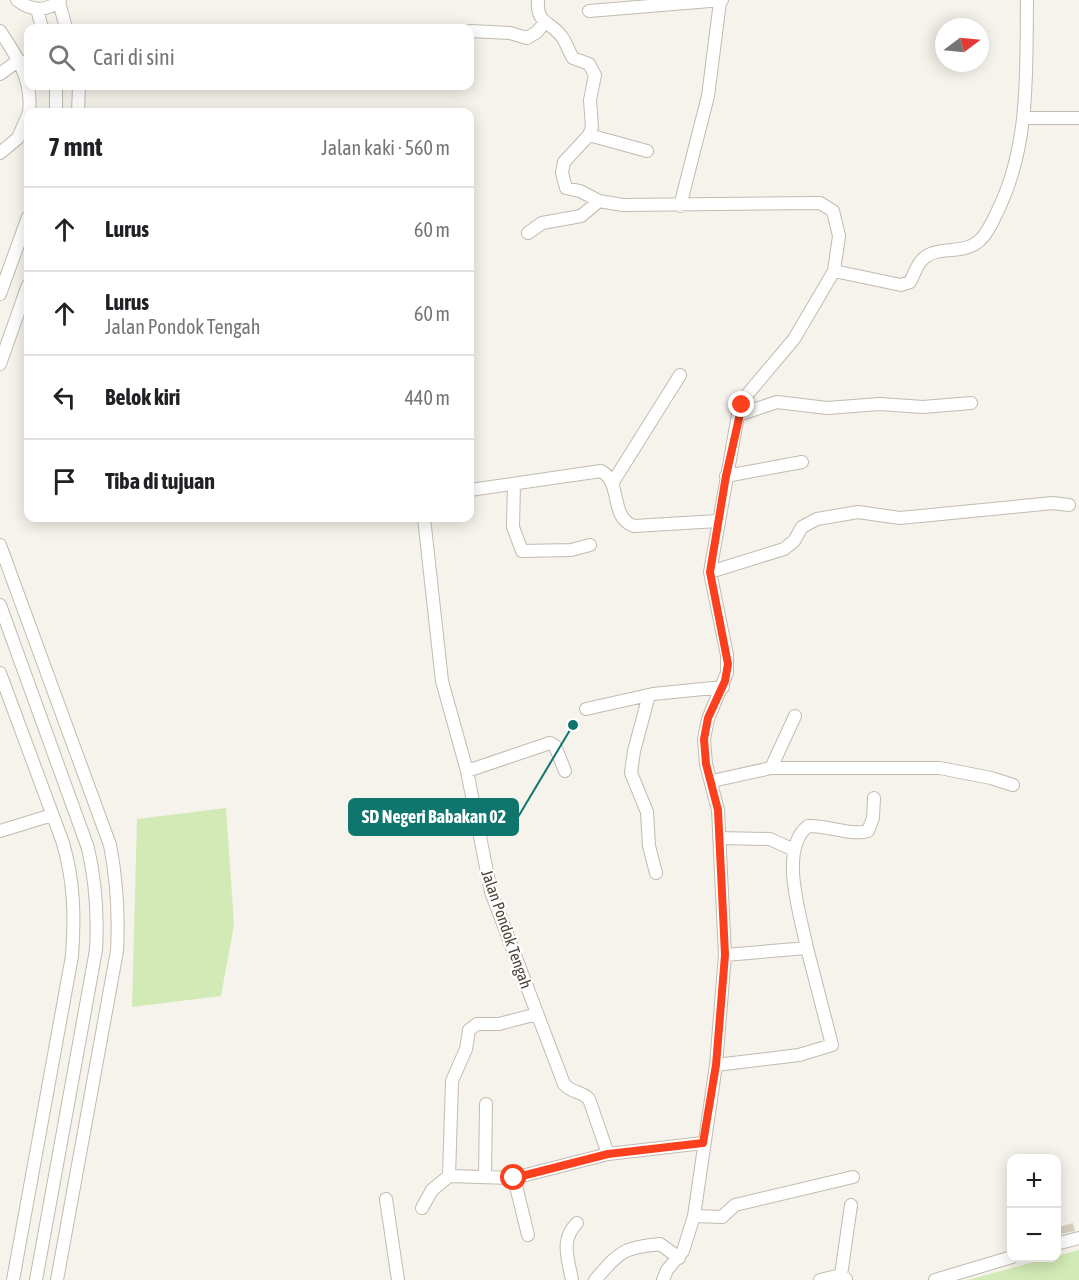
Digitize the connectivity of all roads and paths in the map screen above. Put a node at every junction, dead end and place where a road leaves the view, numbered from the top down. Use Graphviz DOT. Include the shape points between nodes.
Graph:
graph roads {
  1 [pos="17,0"];
  2 [pos="538,0"];
  3 [pos="1027,0"];
  4 [pos="59,1"];
  5 [pos="721,1"];
  6 [pos="658,3"];
  7 [pos="37,9"];
  8 [pos="589,11"];
  9 [pos="545,22"];
  10 [pos="41,24"];
  11 [pos="65,24"];
  12 [pos="474,31"];
  13 [pos="0,32"];
  14 [pos="19,60"];
  15 [pos="0,74"];
  16 [pos="24,76"];
  17 [pos="28,90"];
  18 [pos="56,90"];
  19 [pos="79,90"];
  20 [pos="29,108"];
  21 [pos="56,108"];
  22 [pos="78,108"];
  23 [pos="1024,118"];
  24 [pos="1079,118"];
  25 [pos="24,125"];
  26 [pos="590,135"];
  27 [pos="647,152"];
  28 [pos="0,153"];
  29 [pos="599,201"];
  30 [pos="680,206"];
  31 [pos="24,228"];
  32 [pos="528,233"];
  33 [pos="834,271"];
  34 [pos="0,294"];
  35 [pos="24,296"];
  36 [pos="0,364"];
  37 [pos="680,375"];
  38 [pos="971,403"];
  39 [pos="738,415"];
  40 [pos="802,462"];
  41 [pos="726,476"];
  42 [pos="613,482"];
  43 [pos="514,484"];
  44 [pos="474,489"];
  45 [pos="1069,505"];
  46 [pos="718,521"];
  47 [pos="424,522"];
  48 [pos="0,544"];
  49 [pos="590,545"];
  50 [pos="710,572"];
  51 [pos="0,605"];
  52 [pos="0,674"];
  53 [pos="723,687"];
  54 [pos="3,694"];
  55 [pos="649,695"];
  56 [pos="586,709"];
  57 [pos="795,716"];
  58 [pos="771,768"];
  59 [pos="467,771"];
  60 [pos="565,771"];
  61 [pos="711,781"];
  62 [pos="1013,785"];
  63 [pos="874,798"];
  64 [pos="52,815"];
  65 [pos="0,831"];
  66 [pos="719,838"];
  67 [pos="794,850"];
  68 [pos="656,873"];
  69 [pos="807,948"];
  70 [pos="725,955"];
  71 [pos="537,1014"];
  72 [pos="716,1065"];
  73 [pos="486,1104"];
  74 [pos="703,1143"];
  75 [pos="608,1154"];
  76 [pos="450,1176"];
  77 [pos="853,1177"];
  78 [pos="485,1178"];
  79 [pos="514,1178"];
  80 [pos="386,1199"];
  81 [pos="851,1205"];
  82 [pos="422,1208"];
  83 [pos="694,1216"];
  84 [pos="577,1223"];
  85 [pos="528,1235"];
  86 [pos="1079,1238"];
  87 [pos="1061,1243"];
  88 [pos="679,1258"];
  89 [pos="1007,1258"];
  90 [pos="844,1278"];
  91 [pos="13,1280"];
  92 [pos="36,1280"];
  93 [pos="57,1280"];
  94 [pos="398,1280"];
  95 [pos="572,1280"];
  96 [pos="595,1280"];
  97 [pos="663,1280"];
  98 [pos="820,1280"];
  99 [pos="935,1280"];
  1 -- 7 [label="street"];
  2 -- 9 [label="street" via="537,12"];
  3 -- 23 [label="street"];
  4 -- 7 [label="street"];
  4 -- 11 [label="street"];
  5 -- 6 [label="street"];
  5 -- 30 [label="street" via="708,96"];
  6 -- 8 [label="street"];
  7 -- 10 [label="street"];
  9 -- 12 [label="street" via="527,38"];
  9 -- 26 [label="street" via="563,38 573,58 593,69"];
  13 -- 14 [label="street"];
  14 -- 15 [label="street"];
  14 -- 16 [label="street"];
  17 -- 20 [label="street"];
  18 -- 21 [label="street"];
  19 -- 22 [label="street"];
  23 -- 24 [label="street"];
  23 -- 33 [label="street" via="1015,167 990,226 977,243 927,255 910,282 902,285"];
  25 -- 28 [label="street" via="18,138"];
  26 -- 27 [label="street"];
  26 -- 29 [label="street" via="564,162 563,182 566,188"];
  29 -- 30 [label="street"];
  29 -- 32 [label="street" via="581,216 542,223"];
  30 -- 33 [label="street" via="812,202 827,206 838,225"];
  31 -- 34 [label="street"];
  33 -- 39 [label="street" via="794,339 746,396"];
  35 -- 36 [label="street"];
  37 -- 42 [label="street"];
  38 -- 39 [label="street" via="827,408 777,402"];
  39 -- 41 [label="street"];
  40 -- 41 [label="street"];
  41 -- 46 [label="street"];
  42 -- 43 [label="street" via="601,471"];
  42 -- 46 [label="street" via="621,516 627,524"];
  43 -- 44 [label="street"];
  43 -- 49 [label="street" via="513,527 522,551 571,550"];
  45 -- 50 [label="street" via="1053,503 900,518 858,512 817,519 802,527 784,549"];
  46 -- 50 [label="street"];
  47 -- 59 [label="street, Jalan Pondok Tengah" via="442,681"];
  48 -- 93 [label="street" via="110,845 117,879 117,951"];
  50 -- 53 [label="street" via="727,655"];
  51 -- 92 [label="street" via="88,848 98,914 96,950"];
  52 -- 54 [label="street"];
  53 -- 55 [label="street"];
  53 -- 61 [label="street" via="705,729 704,751"];
  54 -- 64 [label="street"];
  55 -- 56 [label="street"];
  55 -- 68 [label="street" via="631,773 647,812"];
  57 -- 58 [label="street"];
  58 -- 61 [label="street"];
  58 -- 62 [label="street" via="940,768"];
  59 -- 60 [label="street" via="550,743"];
  59 -- 71 [label="street, Jalan Pondok Tengah" via="491,892"];
  61 -- 66 [label="street"];
  63 -- 67 [label="street" via="868,831 808,826"];
  64 -- 65 [label="street"];
  64 -- 91 [label="street" via="69,865 75,906 72,956"];
  66 -- 67 [label="street" via="770,839"];
  66 -- 70 [label="street"];
  67 -- 69 [label="street" via="792,873"];
  69 -- 70 [label="street"];
  69 -- 72 [label="street" via="832,1045 800,1055"];
  70 -- 72 [label="street"];
  71 -- 75 [label="street, Jalan Pondok Tengah" via="564,1084 589,1099"];
  71 -- 76 [label="street" via="499,1024 477,1024 469,1030 466,1049 452,1080"];
  72 -- 74 [label="street"];
  73 -- 78 [label="street"];
  74 -- 75 [label="street"];
  74 -- 83 [label="street"];
  75 -- 79 [label="street"];
  76 -- 78 [label="street"];
  76 -- 82 [label="street" via="432,1190"];
  77 -- 83 [label="street" via="735,1205 722,1217"];
  78 -- 79 [label="street"];
  79 -- 85 [label="street"];
  80 -- 94 [label="street"];
  81 -- 90 [label="street"];
  83 -- 88 [label="street"];
  84 -- 95 [label="street" via="566,1242"];
  86 -- 87 [label="street"];
  88 -- 96 [label="street" via="660,1244 642,1246 616,1255"];
  88 -- 97 [label="street"];
  89 -- 99 [label="street"];
  90 -- 98 [label="street"];
}
